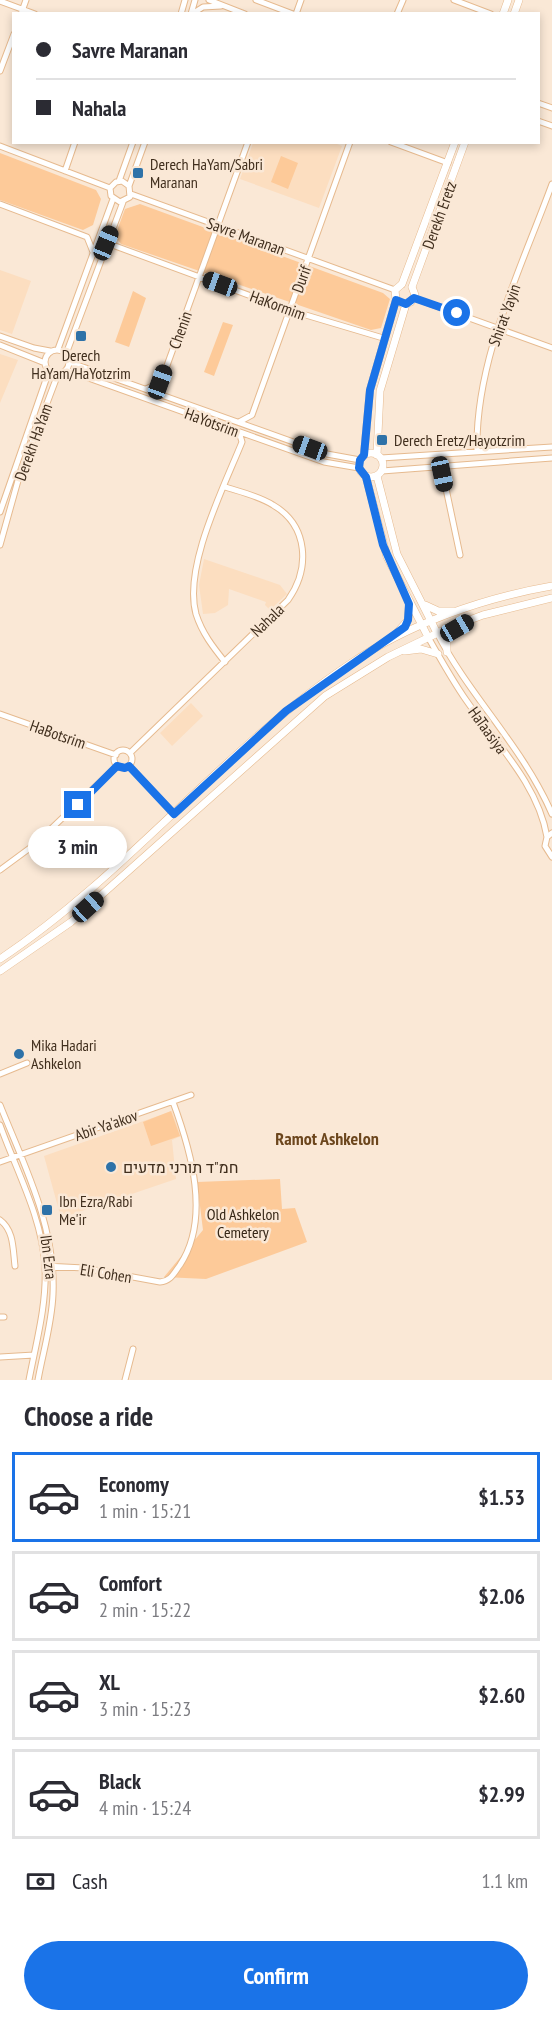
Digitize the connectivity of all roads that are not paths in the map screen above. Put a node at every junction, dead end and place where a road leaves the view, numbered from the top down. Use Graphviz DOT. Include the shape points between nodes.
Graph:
graph roads {
  1 [pos="26,0"];
  2 [pos="180,0"];
  3 [pos="186,0"];
  4 [pos="209,0"];
  5 [pos="256,0"];
  6 [pos="454,0"];
  7 [pos="0,1"];
  8 [pos="224,6"];
  9 [pos="22,11"];
  10 [pos="181,12"];
  11 [pos="194,12"];
  12 [pos="240,12"];
  13 [pos="289,12"];
  14 [pos="486,12"];
  15 [pos="12,39"];
  16 [pos="0,71"];
  17 [pos="74,144"];
  18 [pos="132,144"];
  19 [pos="144,144"];
  20 [pos="247,144"];
  21 [pos="349,144"];
  22 [pos="396,144"];
  23 [pos="454,144"];
  24 [pos="464,144"];
  25 [pos="0,146"];
  26 [pos="448,164"];
  27 [pos="65,171"];
  28 [pos="119,181"];
  29 [pos="552,184"];
  30 [pos="129,186"];
  31 [pos="110,188"];
  32 [pos="131,194"];
  33 [pos="113,199"];
  34 [pos="123,202"];
  35 [pos="0,204"];
  36 [pos="218,226"];
  37 [pos="101,231"];
  38 [pos="87,237"];
  39 [pos="106,243"];
  40 [pos="93,254"];
  41 [pos="308,259"];
  42 [pos="200,277"];
  43 [pos="402,284"];
  44 [pos="412,287"];
  45 [pos="395,290"];
  46 [pos="414,298"];
  47 [pos="396,300"];
  48 [pos="406,304"];
  49 [pos="290,310"];
  50 [pos="499,329"];
  51 [pos="0,336"];
  52 [pos="384,338"];
  53 [pos="0,345"];
  54 [pos="552,348"];
  55 [pos="58,349"];
  56 [pos="51,351"];
  57 [pos="66,354"];
  58 [pos="69,362"];
  59 [pos="45,363"];
  60 [pos="66,370"];
  61 [pos="49,371"];
  62 [pos="58,374"];
  63 [pos="160,382"];
  64 [pos="146,389"];
  65 [pos="167,397"];
  66 [pos="252,415"];
  67 [pos="238,422"];
  68 [pos="258,430"];
  69 [pos="238,431"];
  70 [pos="254,437"];
  71 [pos="242,442"];
  72 [pos="552,447"];
  73 [pos="477,451"];
  74 [pos="379,457"];
  75 [pos="552,458"];
  76 [pos="361,461"];
  77 [pos="441,465"];
  78 [pos="380,473"];
  79 [pos="366,477"];
  80 [pos="225,487"];
  81 [pos="0,512"];
  82 [pos="0,545"];
  83 [pos="460,555"];
  84 [pos="552,586"];
  85 [pos="552,598"];
  86 [pos="421,601"];
  87 [pos="409,604"];
  88 [pos="463,610"];
  89 [pos="472,619"];
  90 [pos="432,622"];
  91 [pos="422,627"];
  92 [pos="437,633"];
  93 [pos="428,637"];
  94 [pos="382,645"];
  95 [pos="447,652"];
  96 [pos="438,654"];
  97 [pos="388,657"];
  98 [pos="225,662"];
  99 [pos="0,714"];
  100 [pos="130,753"];
  101 [pos="116,755"];
  102 [pos="117,766"];
  103 [pos="129,766"];
  104 [pos="174,814"];
  105 [pos="552,814"];
  106 [pos="549,835"];
  107 [pos="552,857"];
  108 [pos="0,870"];
  109 [pos="0,959"];
  110 [pos="0,971"];
  111 [pos="27,1063"];
  112 [pos="0,1074"];
  113 [pos="191,1095"];
  114 [pos="173,1102"];
  115 [pos="0,1105"];
  116 [pos="0,1125"];
  117 [pos="20,1155"];
  118 [pos="12,1158"];
  119 [pos="0,1162"];
  120 [pos="0,1220"];
  121 [pos="15,1266"];
  122 [pos="45,1266"];
  123 [pos="52,1266"];
  124 [pos="133,1349"];
  125 [pos="34,1355"];
  126 [pos="0,1357"];
  127 [pos="29,1380"];
  128 [pos="38,1380"];
  129 [pos="125,1380"];
  1 -- 9 [label="street"];
  2 -- 10 [label="street"];
  3 -- 10 [label="street"];
  4 -- 8 [label="street"];
  5 -- 13 [label="street"];
  6 -- 14 [label="street"];
  7 -- 9 [label="street"];
  8 -- 11 [label="street" via="203,7"];
  8 -- 12 [label="street"];
  15 -- 16 [label="street"];
  17 -- 27 [label="street"];
  18 -- 28 [label="street"];
  19 -- 30 [label="street"];
  20 -- 36 [label="street, Chenin"];
  21 -- 41 [label="street, Durif"];
  22 -- 26 [label="street"];
  23 -- 26 [label="main road, Derekh Eretz"];
  24 -- 44 [label="main road, Derekh Eretz"];
  25 -- 27 [label="street"];
  26 -- 43 [label="main road, Derekh Eretz"];
  27 -- 31 [label="street"];
  28 -- 30 [label="street"];
  28 -- 31 [label="street"];
  29 -- 50 [label="street, Shirat Yayin"];
  30 -- 32 [label="street"];
  31 -- 33 [label="street"];
  32 -- 34 [label="street"];
  32 -- 36 [label="street, Savre Maranan"];
  33 -- 34 [label="street"];
  33 -- 37 [label="street"];
  34 -- 39 [label="street"];
  35 -- 38 [label="street"];
  36 -- 41 [label="street, Savre Maranan"];
  36 -- 42 [label="street, Chenin"];
  37 -- 38 [label="street"];
  37 -- 40 [label="street"];
  38 -- 40 [label="street"];
  39 -- 42 [label="street, HaKormim"];
  39 -- 57 [label="street"];
  40 -- 55 [label="street"];
  41 -- 45 [label="street, Savre Maranan"];
  41 -- 49 [label="street, Durif"];
  42 -- 49 [label="street, HaKormim"];
  42 -- 63 [label="street, Chenin"];
  43 -- 44 [label="main road"];
  43 -- 45 [label="main road"];
  44 -- 46 [label="main road"];
  45 -- 47 [label="main road"];
  46 -- 48 [label="main road"];
  46 -- 50 [label="street"];
  47 -- 48 [label="main road"];
  47 -- 52 [label="main road"];
  48 -- 74 [label="main road" via="380,391"];
  49 -- 52 [label="street, HaKormim"];
  49 -- 66 [label="street, Durif"];
  50 -- 54 [label="street"];
  50 -- 73 [label="street, Shirat Yayin" via="480,395"];
  51 -- 56 [label="street"];
  52 -- 76 [label="main road" via="370,390"];
  53 -- 59 [label="street"];
  55 -- 56 [label="street"];
  55 -- 57 [label="street"];
  56 -- 59 [label="street"];
  57 -- 58 [label="street"];
  58 -- 60 [label="street"];
  58 -- 64 [label="street, HaYotsrim"];
  59 -- 61 [label="street"];
  60 -- 62 [label="street"];
  60 -- 69 [label="street, HaYotsrim"];
  61 -- 62 [label="street"];
  61 -- 81 [label="street, Derekh HaYam"];
  62 -- 82 [label="street, Derekh HaYam" via="19,477"];
  63 -- 64 [label="street"];
  63 -- 65 [label="street"];
  64 -- 65 [label="street, HaYotsrim"];
  65 -- 67 [label="street, HaYotsrim"];
  66 -- 67 [label="street"];
  66 -- 68 [label="street"];
  67 -- 68 [label="street, HaYotsrim"];
  68 -- 76 [label="street, HaYotsrim" via="336,457"];
  69 -- 70 [label="street, HaYotsrim"];
  69 -- 71 [label="street"];
  70 -- 71 [label="street"];
  70 -- 76 [label="street, HaYotsrim" via="324,462"];
  71 -- 80 [label="street"];
  72 -- 73 [label="street"];
  73 -- 74 [label="street"];
  74 -- 76 [label="main road"];
  74 -- 78 [label="main road"];
  75 -- 77 [label="street"];
  76 -- 79 [label="main road"];
  77 -- 78 [label="street"];
  77 -- 83 [label="street"];
  78 -- 79 [label="main road"];
  78 -- 86 [label="main road" via="397,554"];
  79 -- 87 [label="main road" via="378,532"];
  80 -- 98 [label="street" via="199,555 193,589 200,624"];
  80 -- 98 [label="street, Nahala" via="281,510 299,534 304,561 300,579 288,600"];
  84 -- 88 [label="main road"];
  85 -- 89 [label="main road"];
  86 -- 88 [label="main road" via="438,611"];
  86 -- 90 [label="main road"];
  87 -- 91 [label="main road"];
  87 -- 94 [label="main road" via="405,627"];
  88 -- 90 [label="main road"];
  89 -- 92 [label="main road"];
  89 -- 95 [label="main road" via="447,638"];
  90 -- 91 [label="main road"];
  90 -- 92 [label="main road"];
  91 -- 93 [label="main road, HaTaasiya"];
  91 -- 94 [label="main road"];
  92 -- 93 [label="main road"];
  92 -- 95 [label="street, HaTaasiya"];
  93 -- 96 [label="street, HaTaasiya"];
  93 -- 97 [label="main road"];
  94 -- 104 [label="main road" via="286,711"];
  95 -- 105 [label="street, HaTaasiya" via="523,758"];
  96 -- 97 [label="main road" via="421,649"];
  96 -- 106 [label="street, HaTaasiya" via="528,787"];
  97 -- 110 [label="main road" via="325,696 71,922"];
  98 -- 100 [label="street, Nahala"];
  99 -- 101 [label="street, HaBotsrim"];
  100 -- 101 [label="street" via="122,751"];
  100 -- 103 [label="street"];
  101 -- 102 [label="street"];
  102 -- 103 [label="street"];
  102 -- 108 [label="street" via="34,845"];
  103 -- 104 [label="street"];
  104 -- 109 [label="main road" via="99,883"];
  106 -- 107 [label="street, HaTaasiya" via="546,850"];
  111 -- 112 [label="street"];
  113 -- 114 [label="street, Abir Ya'akov"];
  114 -- 117 [label="street, Abir Ya'akov"];
  114 -- 123 [label="street, Eli Cohen" via="188,1148 195,1219 192,1244 186,1255 166,1282"];
  115 -- 117 [label="street, Ibn Ezra"];
  116 -- 118 [label="street, Ibn Ezra"];
  117 -- 118 [label="street, Abir Ya'akov"];
  117 -- 123 [label="street, Ibn Ezra" via="46,1227"];
  118 -- 119 [label="street, Abir Ya'akov"];
  118 -- 122 [label="street, Ibn Ezra" via="41,1236"];
  120 -- 121 [label="street" via="10,1232"];
  122 -- 123 [label="street, Eli Cohen"];
  122 -- 125 [label="street, Ibn Ezra" via="45,1294"];
  123 -- 128 [label="street, Ibn Ezra" via="49,1325"];
  124 -- 129 [label="street"];
  125 -- 126 [label="street"];
  125 -- 127 [label="street, Ibn Ezra"];
}
